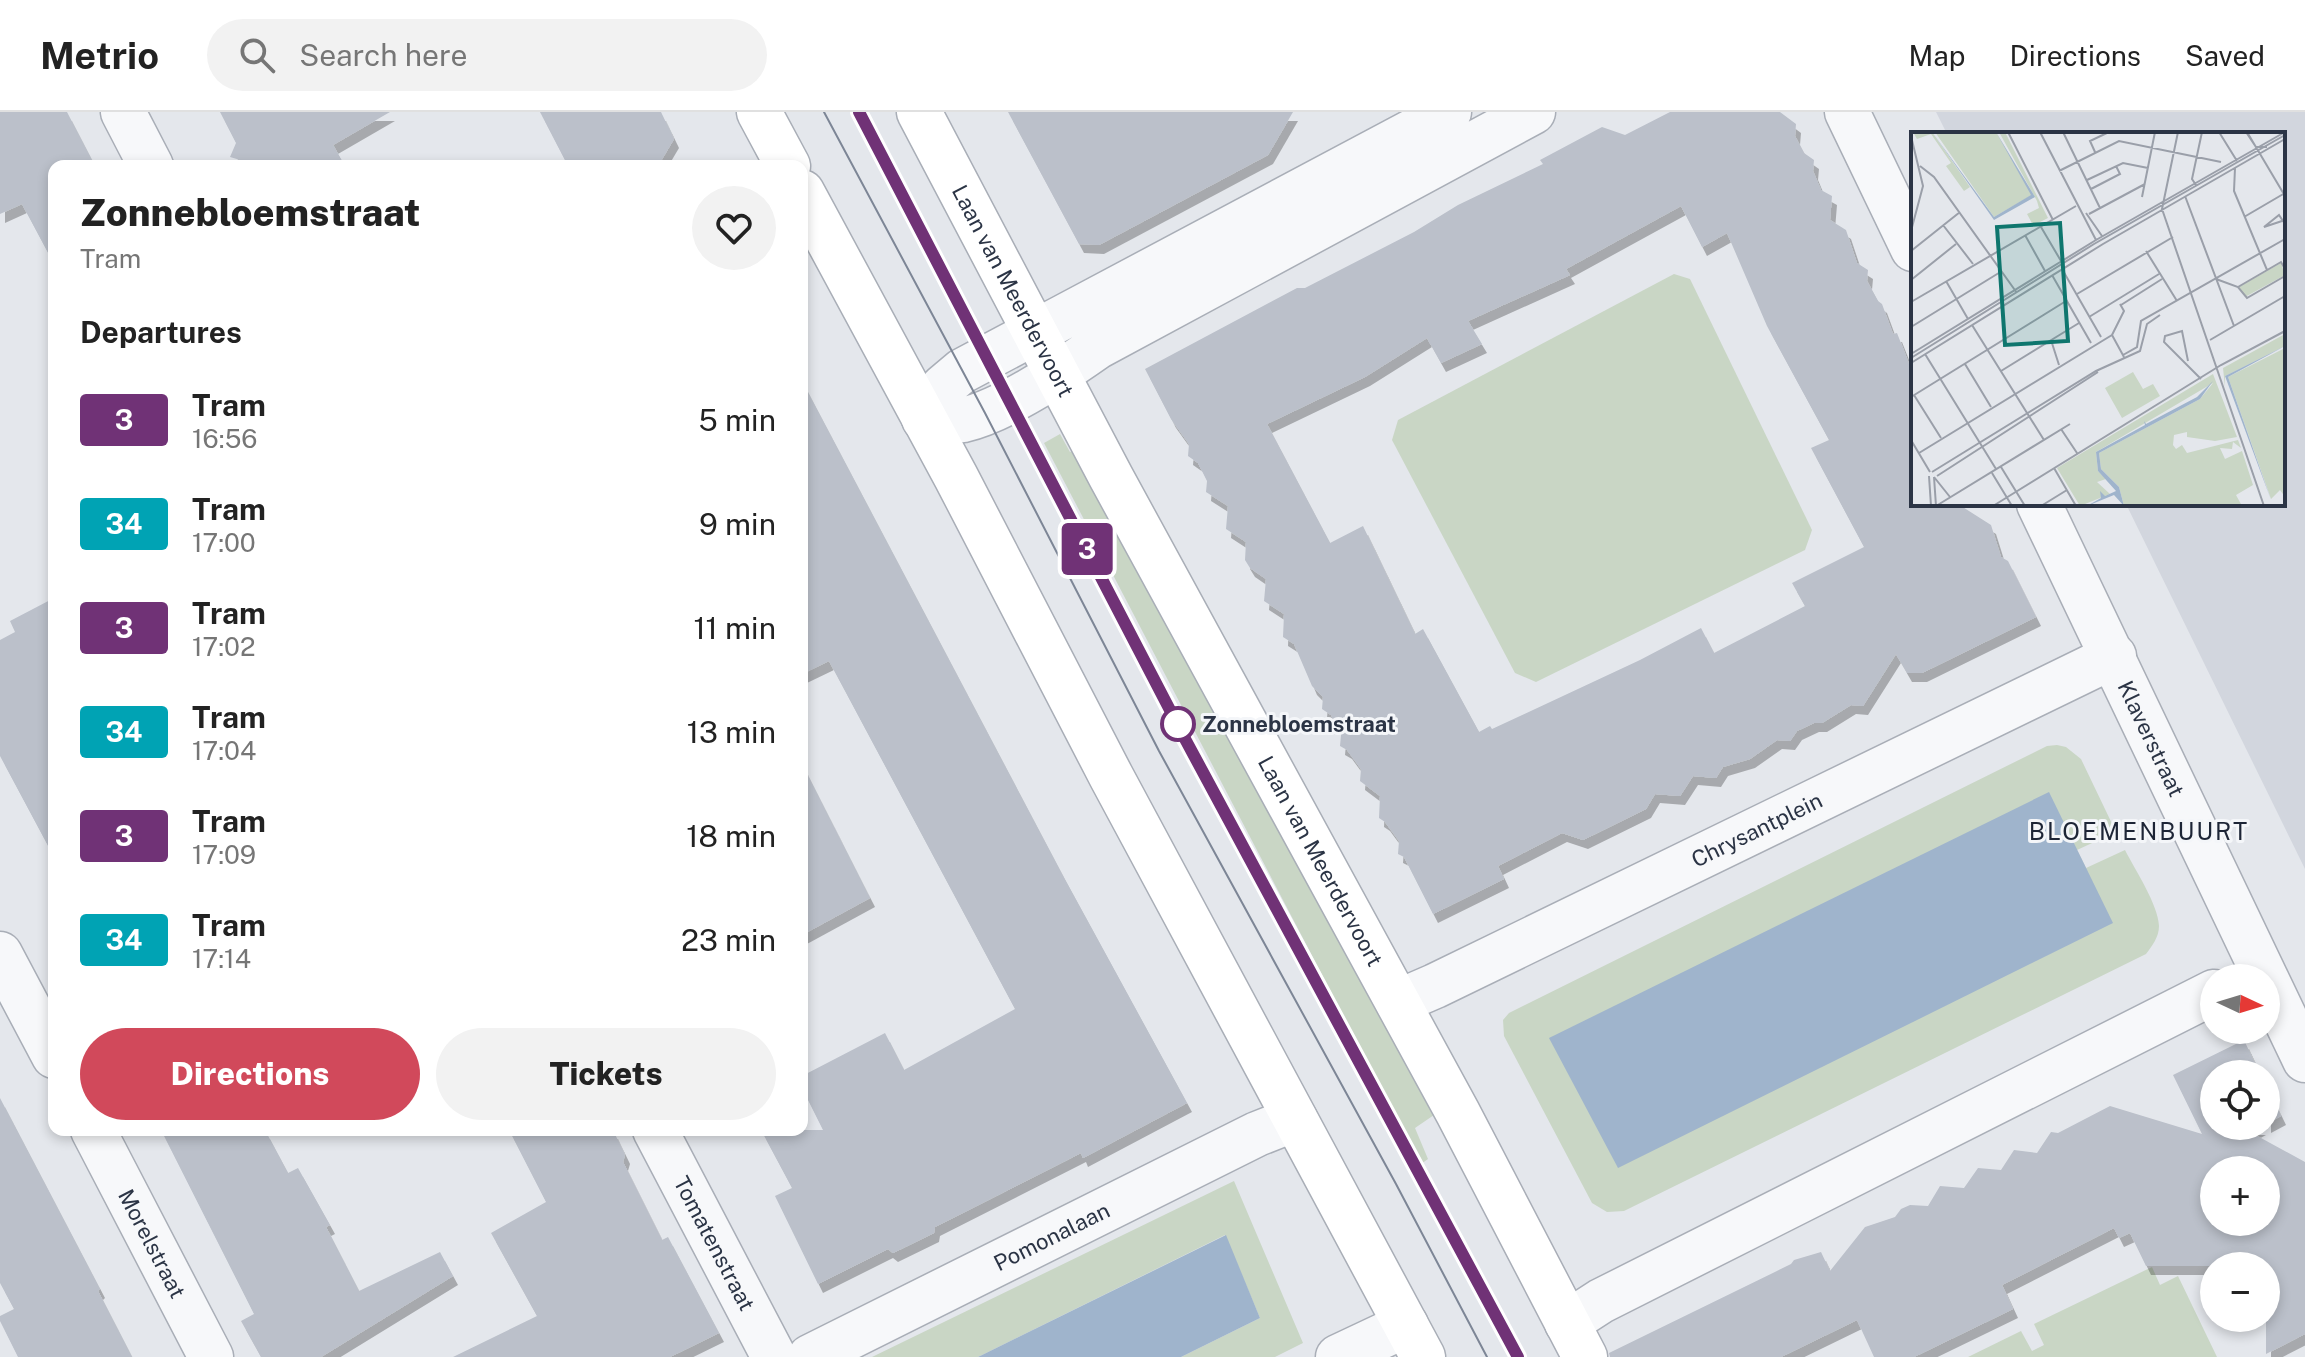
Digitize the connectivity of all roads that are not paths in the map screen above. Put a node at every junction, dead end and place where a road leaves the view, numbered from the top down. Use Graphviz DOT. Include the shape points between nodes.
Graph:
graph roads {
  1 [pos="123,112"];
  2 [pos="759,112"];
  3 [pos="919,112"];
  4 [pos="1533,112"];
  5 [pos="1847,112"];
  6 [pos="1443,124"];
  7 [pos="148,160"];
  8 [pos="785,160"];
  9 [pos="808,203"];
  10 [pos="1911,245"];
  11 [pos="1036,332"];
  12 [pos="1058,374"];
  13 [pos="924,419"];
  14 [pos="2040,506"];
  15 [pos="2114,656"];
  16 [pos="0,954"];
  17 [pos="2249,964"];
  18 [pos="2200,999"];
  19 [pos="1398,1002"];
  20 [pos="2280,1018"];
  21 [pos="30,1030"];
  22 [pos="2305,1060"];
  23 [pos="1295,1119"];
  24 [pos="96,1136"];
  25 [pos="658,1136"];
  26 [pos="1576,1340"];
  27 [pos="1414,1341"];
  28 [pos="211,1357"];
  29 [pos="774,1357"];
  30 [pos="810,1357"];
  31 [pos="1338,1357"];
  1 -- 7 [label="street"];
  2 -- 8 [label="street"];
  3 -- 11 [label="street, Laan van Meerdervoort"];
  4 -- 6 [label="street"];
  5 -- 10 [label="street"];
  6 -- 11 [label="street"];
  6 -- 12 [label="street"];
  9 -- 13 [label="street"];
  11 -- 12 [label="street, Laan van Meerdervoort"];
  11 -- 13 [label="street" via="962,371 943,387"];
  12 -- 13 [label="street" via="985,413 960,420"];
  12 -- 19 [label="street, Laan van Meerdervoort"];
  13 -- 23 [label="street"];
  14 -- 15 [label="street, Klaverstraat"];
  15 -- 17 [label="street, Klaverstraat"];
  15 -- 19 [label="street, Chrysantplein"];
  16 -- 21 [label="street"];
  18 -- 26 [label="street" via="1601,1301"];
  19 -- 26 [label="street, Laan van Meerdervoort"];
  20 -- 22 [label="street, Klaverstraat"];
  23 -- 27 [label="street"];
  23 -- 30 [label="street, Pomonalaan"];
  24 -- 28 [label="street, Morelstraat"];
  25 -- 29 [label="street, Tomatenstraat"];
  27 -- 31 [label="street"];
}
